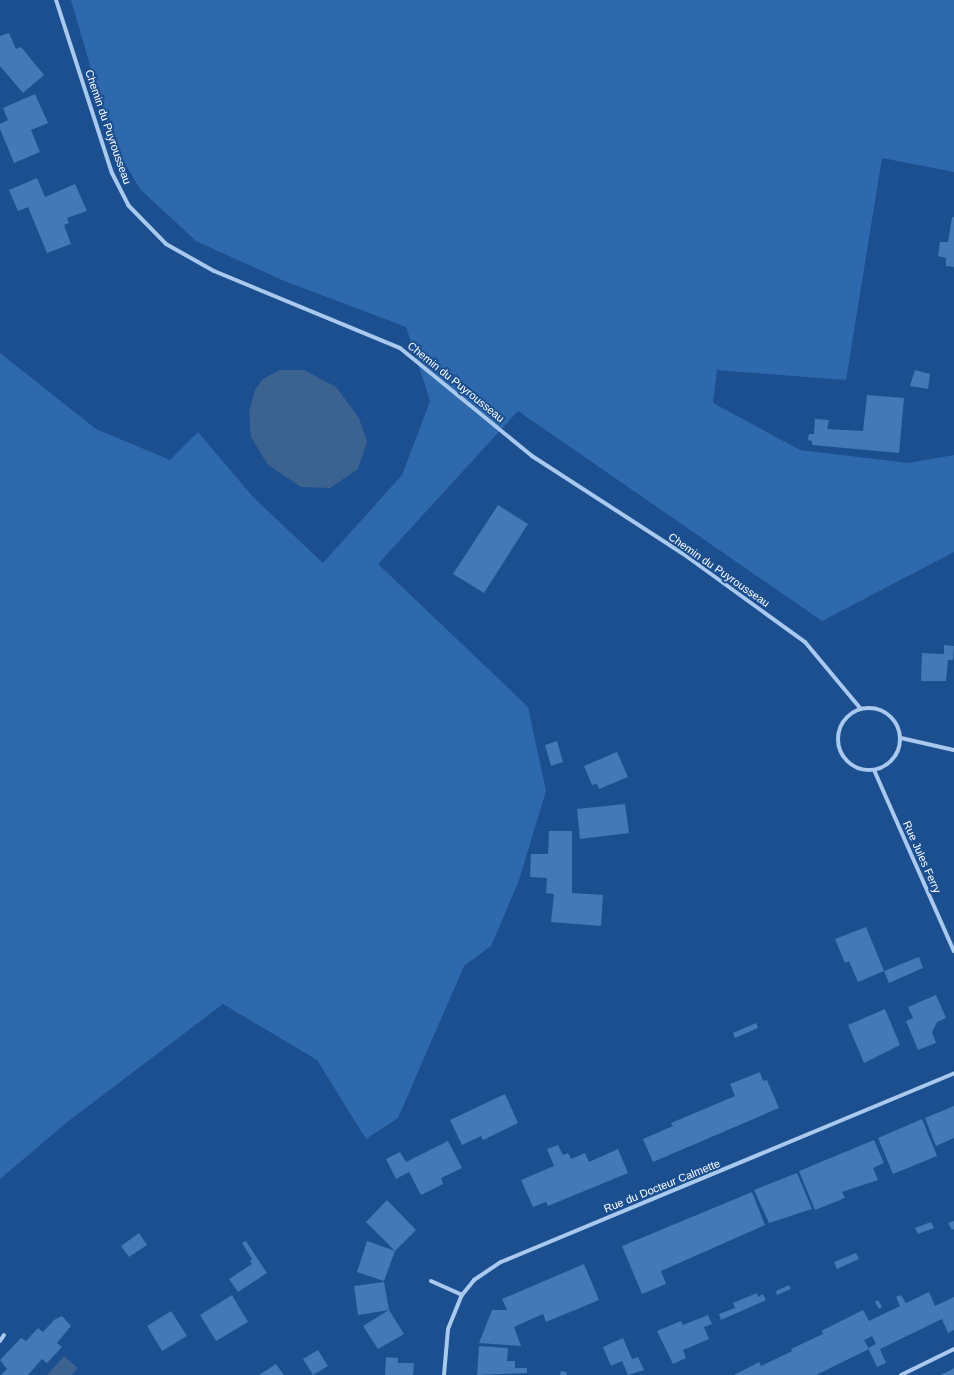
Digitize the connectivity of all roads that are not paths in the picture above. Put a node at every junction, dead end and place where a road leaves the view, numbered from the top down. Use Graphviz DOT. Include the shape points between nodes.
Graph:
graph roads {
  1 [pos="56,0"];
  2 [pos="860,708"];
  3 [pos="900,738"];
  4 [pos="954,750"];
  5 [pos="874,770"];
  6 [pos="954,951"];
  7 [pos="954,1072"];
  8 [pos="431,1281"];
  9 [pos="462,1295"];
  10 [pos="4,1335"];
  11 [pos="0,1341"];
  12 [pos="954,1349"];
  13 [pos="444,1375"];
  14 [pos="901,1375"];
  1 -- 2 [label="street, Chemin du Puyrousseau" via="112,173 128,205 166,244 214,271 400,348 532,456 682,553 805,642"];
  2 -- 3 [label="street" via="876,708 890,715 897,724"];
  2 -- 5 [label="street" via="846,716 840,725 838,748 850,764"];
  3 -- 4 [label="street"];
  3 -- 5 [label="street" via="894,758 885,766"];
  5 -- 6 [label="street, Rue Jules Ferry"];
  7 -- 9 [label="street, Rue du Docteur Calmette" via="501,1262 474,1280"];
  8 -- 9 [label="street"];
  9 -- 13 [label="street, Rue du Docteur Calmette" via="448,1329"];
  10 -- 11 [label="street"];
  12 -- 14 [label="street"];
}
